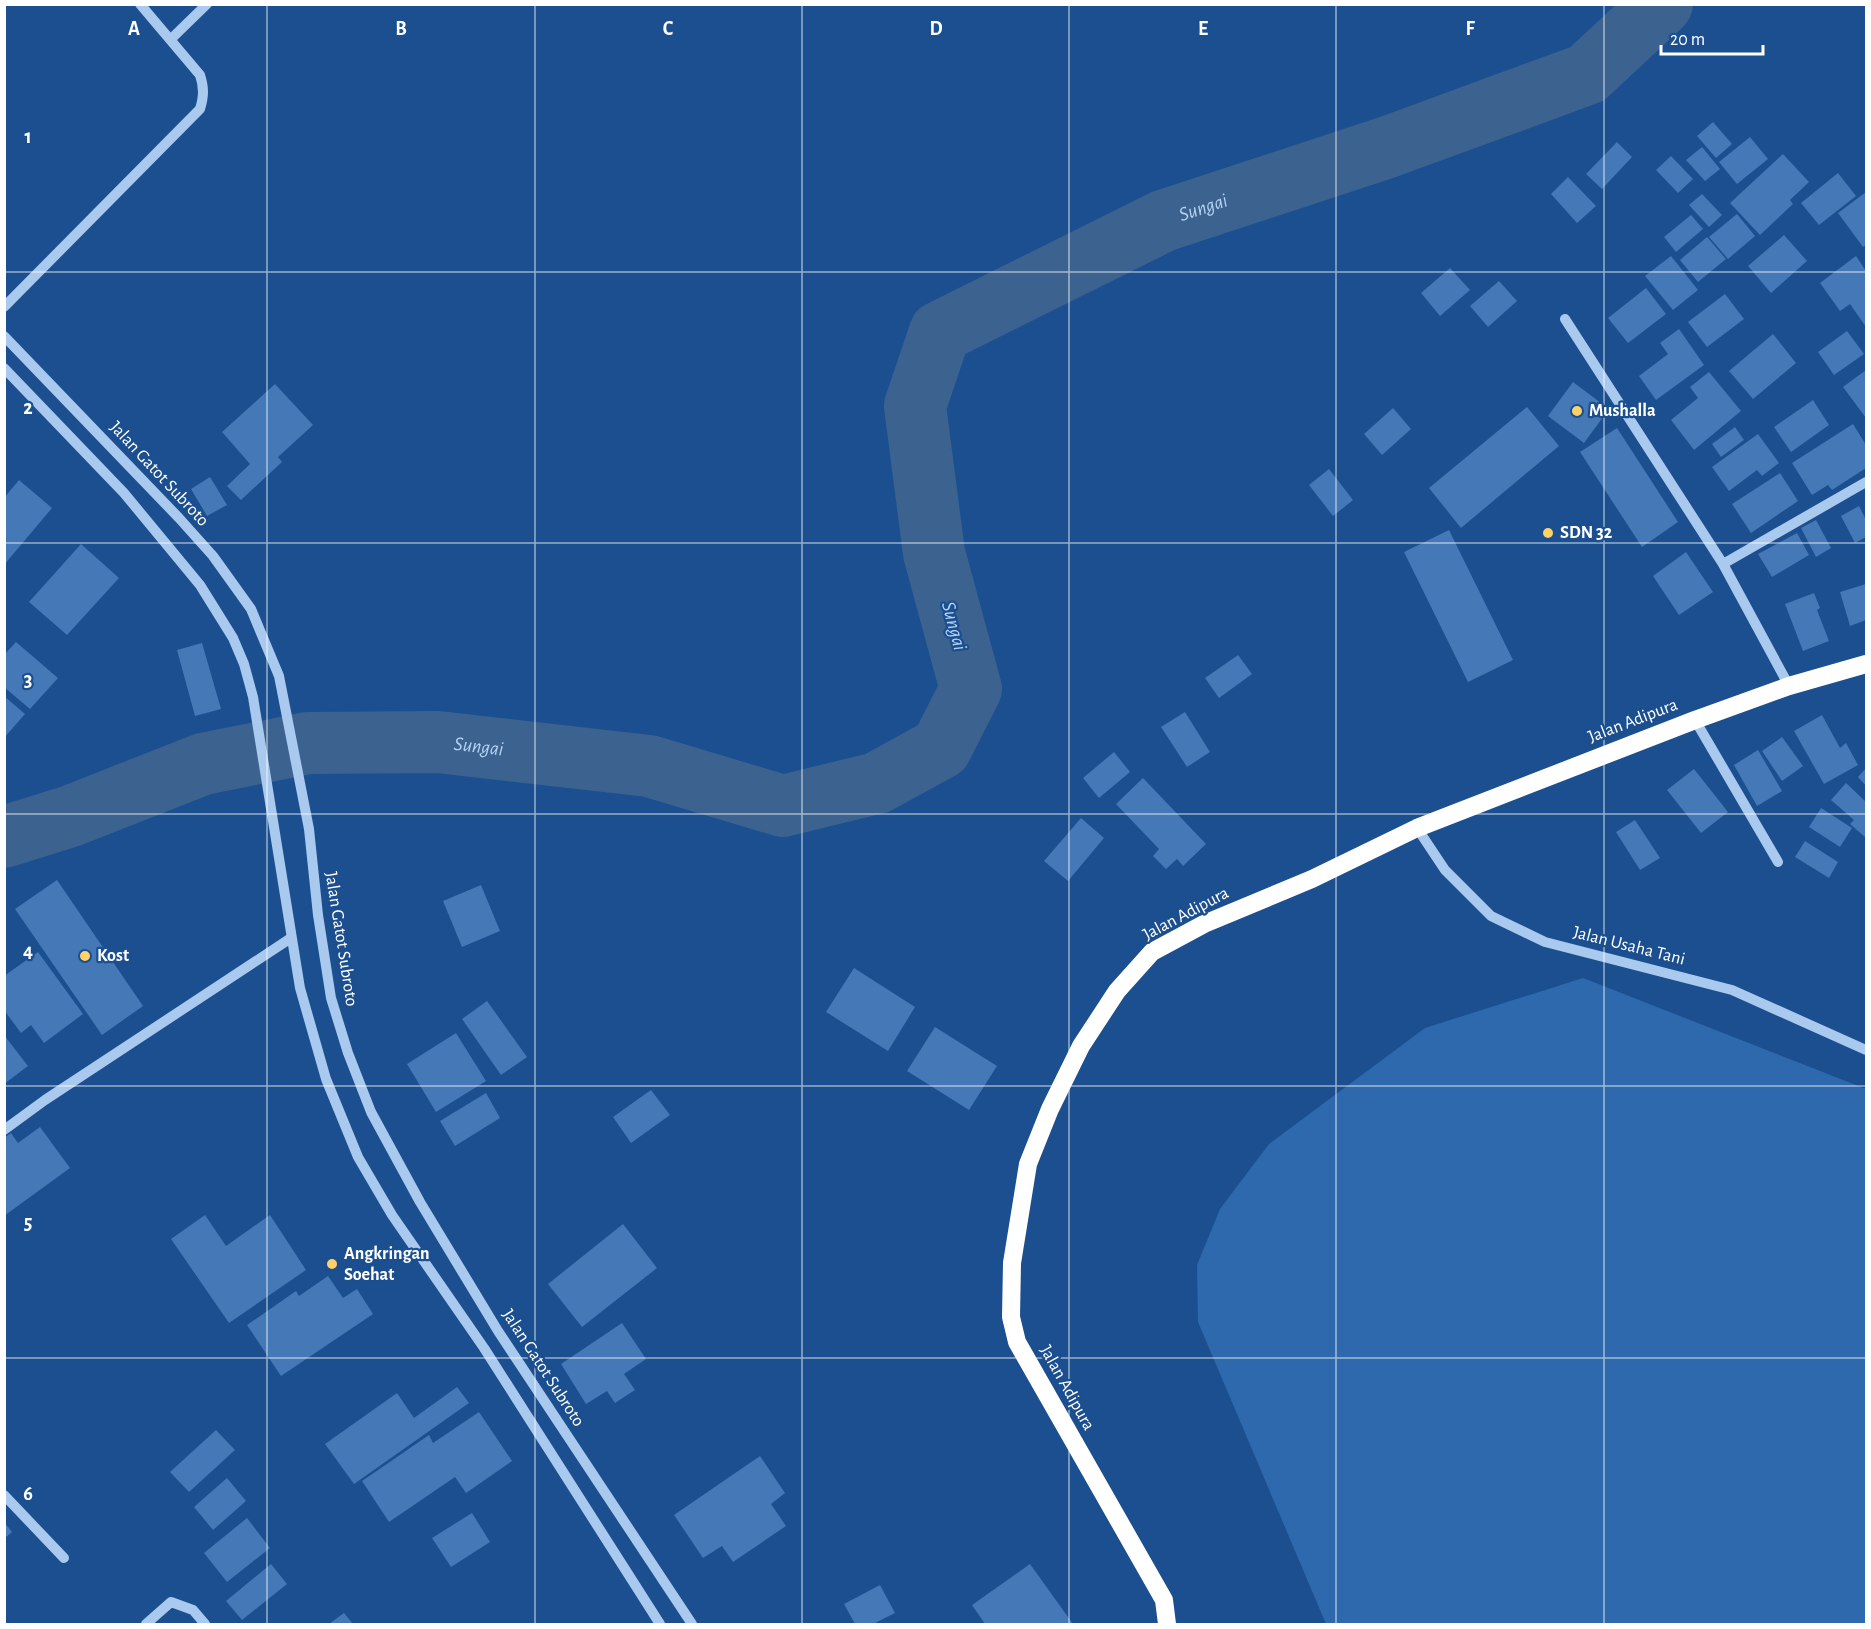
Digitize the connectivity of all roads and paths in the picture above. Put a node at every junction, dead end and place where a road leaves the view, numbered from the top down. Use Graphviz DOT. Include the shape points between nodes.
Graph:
graph roads {
  1 [pos="140,4"];
  2 [pos="207,4"];
  3 [pos="171,39"];
  4 [pos="4,307"];
  5 [pos="1565,319"];
  6 [pos="4,336"];
  7 [pos="4,368"];
  8 [pos="1866,482"];
  9 [pos="1723,564"];
  10 [pos="1866,664"];
  11 [pos="1789,686"];
  12 [pos="1695,720"];
  13 [pos="1417,828"];
  14 [pos="1778,862"];
  15 [pos="291,938"];
  16 [pos="1866,1050"];
  17 [pos="4,1130"];
  18 [pos="498,1331"];
  19 [pos="484,1348"];
  20 [pos="4,1495"];
  21 [pos="64,1558"];
  22 [pos="146,1624"];
  23 [pos="205,1624"];
  24 [pos="660,1624"];
  25 [pos="692,1624"];
  26 [pos="1167,1624"];
  1 -- 3 [label="street"];
  2 -- 3 [label="street"];
  3 -- 4 [label="street" via="200,75 200,109"];
  5 -- 9 [label="street"];
  6 -- 18 [label="street, Jalan Gatot Subroto" via="213,556 251,609 279,676 309,829 331,998 348,1053 371,1112"];
  7 -- 15 [label="street" via="124,493 200,585 233,638 253,697"];
  8 -- 9 [label="street"];
  9 -- 11 [label="street"];
  10 -- 11 [label="highway, Jalan Adipura"];
  11 -- 12 [label="highway, Jalan Adipura"];
  12 -- 13 [label="highway, Jalan Adipura"];
  12 -- 14 [label="street"];
  13 -- 16 [label="street, Jalan Usaha Tani" via="1445,870 1491,916 1545,942 1732,990"];
  13 -- 26 [label="highway, Jalan Adipura" via="1204,924 1152,952 1117,991 1081,1046 1028,1164 1012,1263 1011,1317 1017,1342 1164,1600"];
  15 -- 17 [label="street"];
  15 -- 19 [label="street" via="300,988 326,1079 358,1157 392,1215"];
  18 -- 19 [label="street"];
  18 -- 25 [label="street, Jalan Gatot Subroto"];
  19 -- 24 [label="street"];
  20 -- 21 [label="street"];
  22 -- 23 [label="street" via="171,1602 193,1610"];
}
